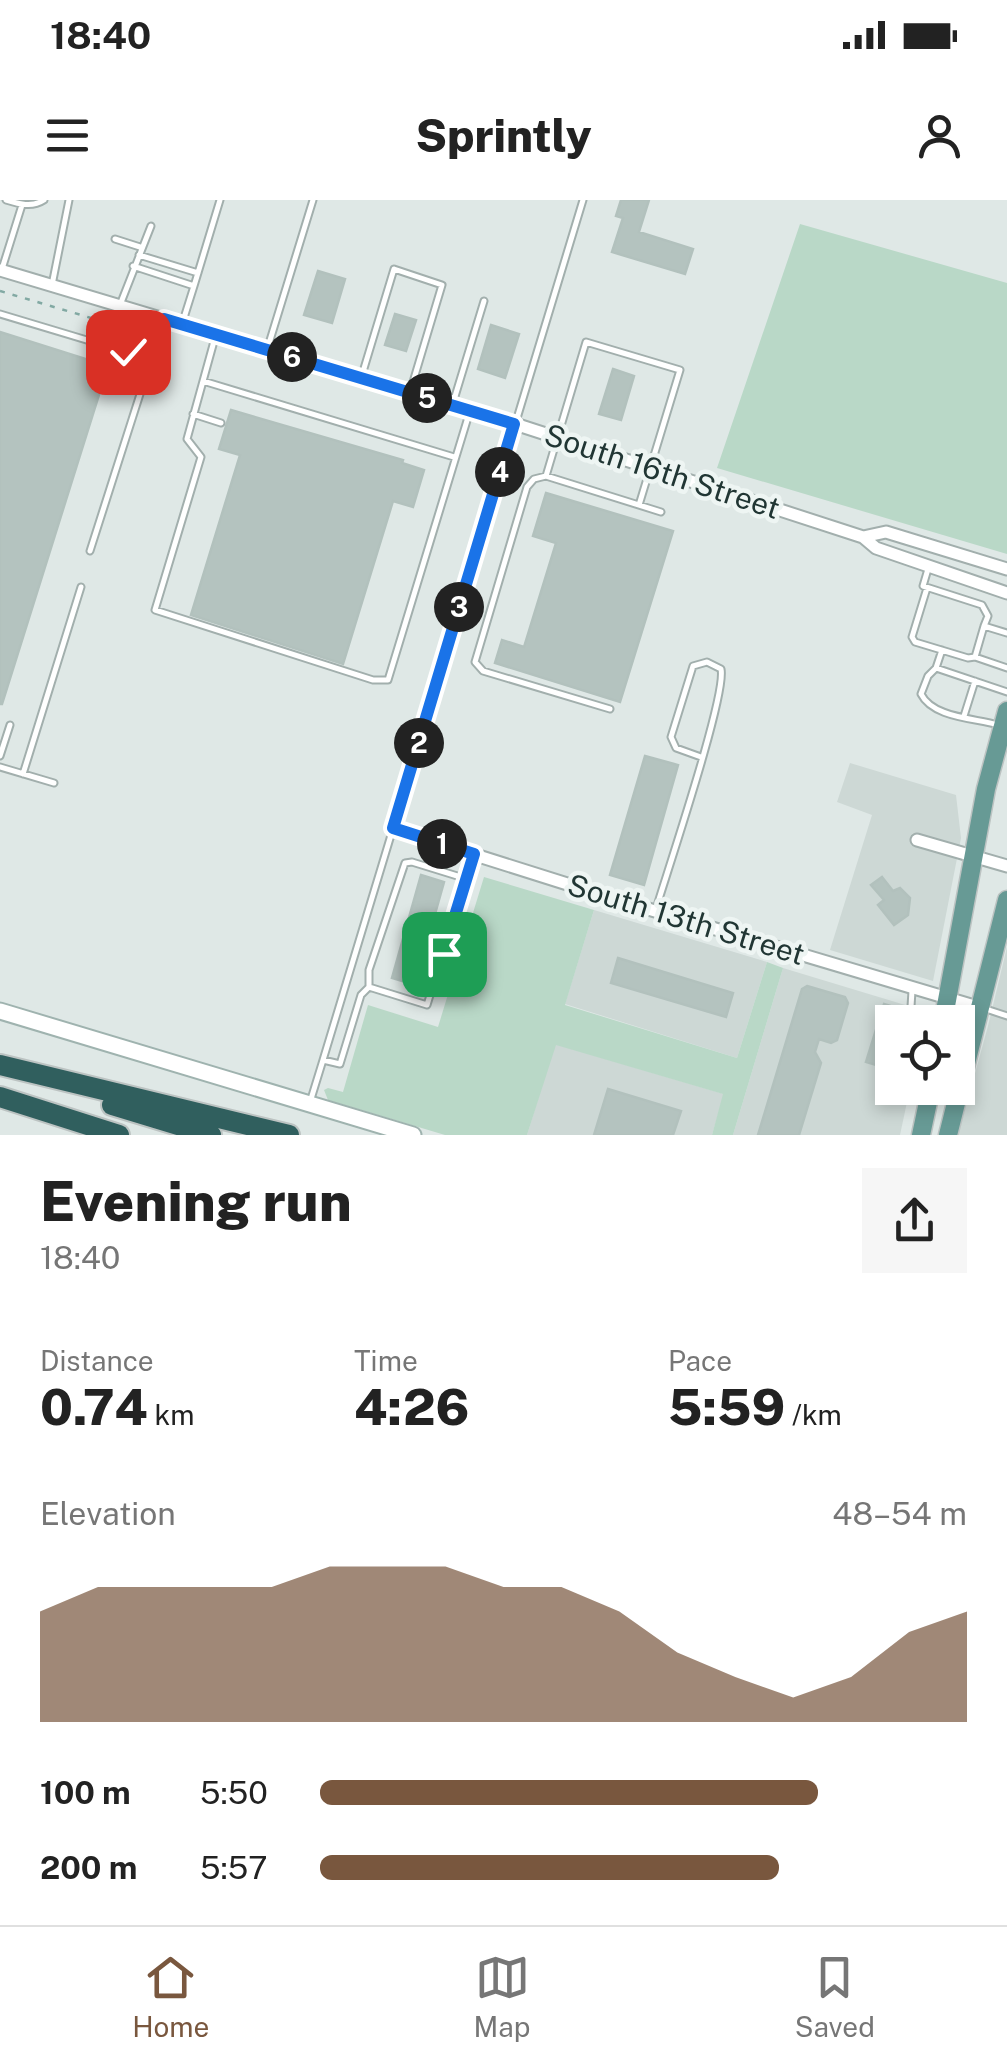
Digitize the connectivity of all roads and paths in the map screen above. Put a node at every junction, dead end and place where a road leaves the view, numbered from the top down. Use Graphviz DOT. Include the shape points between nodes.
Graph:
graph roads {
  1 [pos="6,200"];
  2 [pos="44,200"];
  3 [pos="69,200"];
  4 [pos="220,200"];
  5 [pos="313,200"];
  6 [pos="582,200"];
  7 [pos="22,205"];
  8 [pos="151,226"];
  9 [pos="115,239"];
  10 [pos="140,251"];
  11 [pos="133,266"];
  12 [pos="1,270"];
  13 [pos="198,273"];
  14 [pos="52,285"];
  15 [pos="194,286"];
  16 [pos="0,290"];
  17 [pos="484,301"];
  18 [pos="120,306"];
  19 [pos="0,314"];
  20 [pos="164,319"];
  21 [pos="182,324"];
  22 [pos="216,334"];
  23 [pos="158,338"];
  24 [pos="267,350"];
  25 [pos="128,352"];
  26 [pos="151,359"];
  27 [pos="361,378"];
  28 [pos="203,382"];
  29 [pos="117,388"];
  30 [pos="410,393"];
  31 [pos="452,406"];
  32 [pos="470,411"];
  33 [pos="194,414"];
  34 [pos="222,422"];
  35 [pos="514,424"];
  36 [pos="558,438"];
  37 [pos="454,457"];
  38 [pos="650,468"];
  39 [pos="546,476"];
  40 [pos="639,505"];
  41 [pos="660,512"];
  42 [pos="863,537"];
  43 [pos="90,550"];
  44 [pos="928,566"];
  45 [pos="1007,569"];
  46 [pos="81,588"];
  47 [pos="927,588"];
  48 [pos="1007,593"];
  49 [pos="984,626"];
  50 [pos="1007,633"];
  51 [pos="942,650"];
  52 [pos="975,657"];
  53 [pos="936,668"];
  54 [pos="1007,668"];
  55 [pos="975,681"];
  56 [pos="1007,692"];
  57 [pos="610,709"];
  58 [pos="964,716"];
  59 [pos="1004,719"];
  60 [pos="10,726"];
  61 [pos="0,756"];
  62 [pos="701,757"];
  63 [pos="0,767"];
  64 [pos="23,774"];
  65 [pos="54,783"];
  66 [pos="393,828"];
  67 [pos="916,840"];
  68 [pos="474,854"];
  69 [pos="974,856"];
  70 [pos="1007,866"];
  71 [pos="467,879"];
  72 [pos="1007,900"];
  73 [pos="655,912"];
  74 [pos="454,919"];
  75 [pos="1004,927"];
  76 [pos="444,954"];
  77 [pos="1000,962"];
  78 [pos="369,987"];
  79 [pos="912,988"];
  80 [pos="948,998"];
  81 [pos="911,1005"];
  82 [pos="947,1005"];
  83 [pos="980,1008"];
  84 [pos="0,1012"];
  85 [pos="1007,1016"];
  86 [pos="323,1060"];
  87 [pos="0,1068"];
  88 [pos="0,1097"];
  89 [pos="309,1104"];
  90 [pos="928,1105"];
  91 [pos="119,1135"];
  92 [pos="211,1135"];
  93 [pos="289,1135"];
  94 [pos="413,1135"];
  95 [pos="921,1135"];
  96 [pos="948,1135"];
  1 -- 7 [label="lane"];
  2 -- 7 [label="lane"];
  3 -- 14 [label="lane"];
  4 -- 13 [label="lane"];
  5 -- 24 [label="lane"];
  6 -- 35 [label="lane"];
  7 -- 12 [label="lane"];
  8 -- 10 [label="lane"];
  9 -- 10 [label="lane"];
  10 -- 11 [label="lane"];
  10 -- 13 [label="lane"];
  11 -- 15 [label="lane"];
  11 -- 18 [label="lane"];
  12 -- 14 [label="street, South 16th Street"];
  13 -- 15 [label="lane"];
  14 -- 18 [label="street, South 16th Street"];
  15 -- 21 [label="lane"];
  16 -- 23 [label="path"];
  17 -- 31 [label="lane"];
  18 -- 20 [label="street, South 16th Street"];
  19 -- 25 [label="lane"];
  20 -- 21 [label="street, South 16th Street"];
  20 -- 23 [label="lane"];
  21 -- 22 [label="street, South 16th Street"];
  22 -- 24 [label="street, South 16th Street"];
  22 -- 28 [label="lane"];
  23 -- 26 [label="lane"];
  24 -- 27 [label="street, South 16th Street"];
  25 -- 26 [label="lane"];
  25 -- 29 [label="lane"];
  26 -- 43 [label="lane"];
  27 -- 30 [label="street, South 16th Street"];
  27 -- 30 [label="lane" via="394,269 442,284"];
  28 -- 33 [label="lane"];
  28 -- 37 [label="lane"];
  30 -- 31 [label="street, South 16th Street"];
  31 -- 32 [label="street, South 16th Street"];
  32 -- 35 [label="street, South 16th Street"];
  32 -- 37 [label="lane"];
  33 -- 34 [label="lane"];
  33 -- 37 [label="lane" via="187,439 201,457 155,610 373,680 388,680"];
  35 -- 36 [label="street, South 16th Street"];
  35 -- 66 [label="lane"];
  36 -- 38 [label="street, South 16th Street"];
  36 -- 38 [label="lane" via="586,342 680,370"];
  36 -- 39 [label="lane"];
  38 -- 40 [label="lane"];
  38 -- 42 [label="street, South 16th Street"];
  39 -- 40 [label="lane"];
  39 -- 57 [label="lane" via="528,487 475,662 482,671"];
  40 -- 41 [label="lane"];
  42 -- 44 [label="street, South 16th Street"];
  42 -- 45 [label="street, South 16th Street" via="886,532"];
  44 -- 47 [label="lane"];
  44 -- 48 [label="street, South 16th Street"];
  46 -- 64 [label="lane"];
  47 -- 49 [label="lane" via="982,605"];
  47 -- 51 [label="lane" via="912,637"];
  49 -- 50 [label="lane"];
  49 -- 52 [label="lane"];
  51 -- 52 [label="lane"];
  51 -- 53 [label="lane"];
  52 -- 54 [label="lane"];
  53 -- 55 [label="lane"];
  53 -- 58 [label="lane" via="922,699"];
  55 -- 56 [label="lane"];
  55 -- 58 [label="lane"];
  58 -- 59 [label="lane"];
  59 -- 69 [label="main road"];
  60 -- 61 [label="lane"];
  62 -- 62 [label="lane" via="723,676 707,662 693,666 671,737 676,748"];
  62 -- 73 [label="lane"];
  63 -- 64 [label="lane"];
  64 -- 65 [label="lane"];
  66 -- 68 [label="street, South 13th Street"];
  66 -- 86 [label="lane"];
  67 -- 69 [label="street"];
  68 -- 71 [label="lane"];
  68 -- 73 [label="street, South 13th Street"];
  69 -- 70 [label="street"];
  69 -- 80 [label="main road"];
  71 -- 74 [label="lane"];
  71 -- 78 [label="lane" via="405,863"];
  72 -- 75 [label="main road"];
  73 -- 79 [label="street, South 13th Street"];
  74 -- 76 [label="lane" via="453,945"];
  74 -- 76 [label="lane" via="440,944"];
  75 -- 77 [label="main road"];
  76 -- 78 [label="lane" via="428,1005"];
  77 -- 83 [label="main road"];
  78 -- 86 [label="lane" via="340,1064"];
  79 -- 80 [label="street, South 13th Street"];
  79 -- 81 [label="lane"];
  80 -- 82 [label="main road"];
  80 -- 83 [label="street, South 13th Street"];
  83 -- 85 [label="lane"];
  83 -- 96 [label="main road"];
  84 -- 89 [label="main road"];
  86 -- 89 [label="lane"];
  87 -- 92 [label="highway"];
  87 -- 93 [label="highway"];
  88 -- 91 [label="highway"];
  89 -- 94 [label="main road"];
  90 -- 95 [label="main road"];
}
